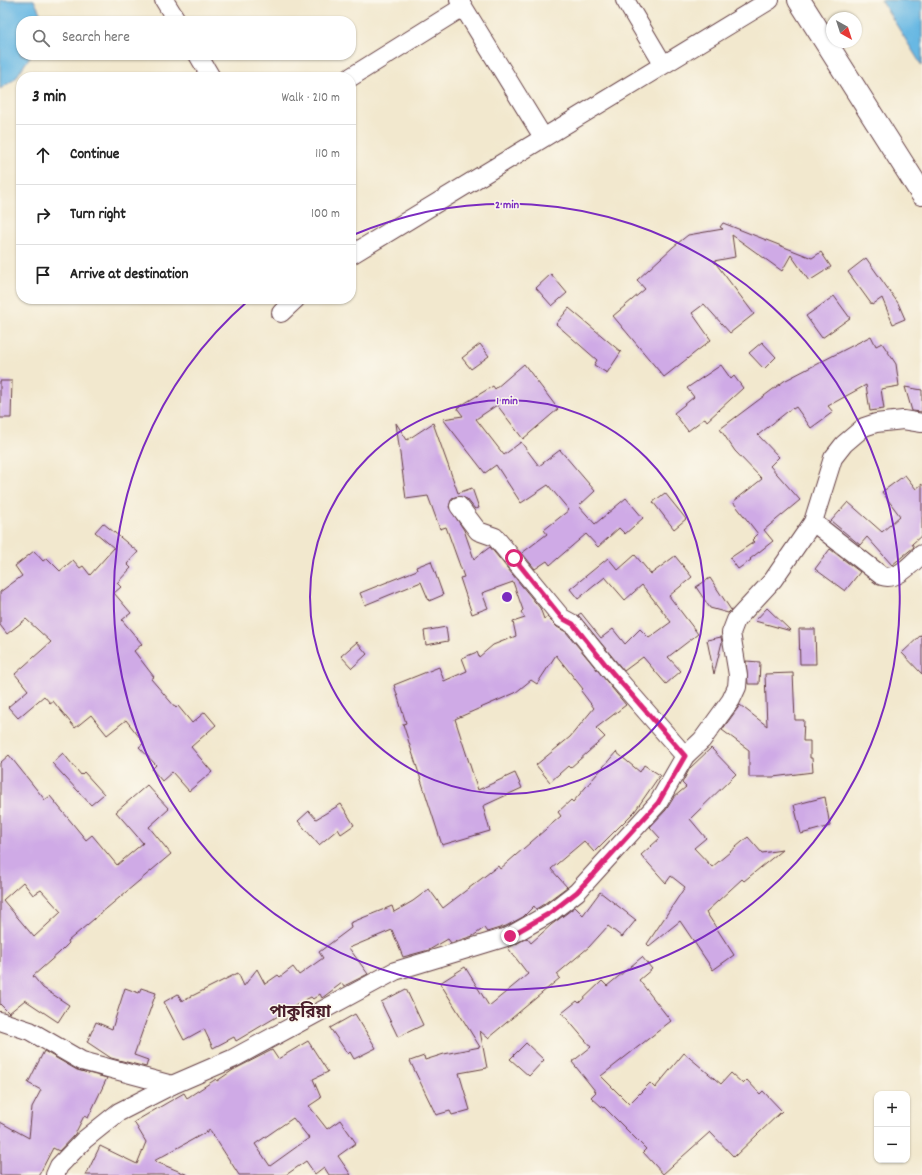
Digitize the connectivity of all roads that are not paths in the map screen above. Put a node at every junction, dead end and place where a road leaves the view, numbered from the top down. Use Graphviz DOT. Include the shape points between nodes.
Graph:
graph roads {
  1 [pos="164,0"];
  2 [pos="625,0"];
  3 [pos="770,0"];
  4 [pos="799,0"];
  5 [pos="461,3"];
  6 [pos="174,16"];
  7 [pos="201,60"];
  8 [pos="663,64"];
  9 [pos="208,72"];
  10 [pos="356,74"];
  11 [pos="543,137"];
  12 [pos="922,194"];
  13 [pos="356,252"];
  14 [pos="291,304"];
  15 [pos="281,313"];
  16 [pos="922,424"];
  17 [pos="459,506"];
  18 [pos="813,522"];
  19 [pos="922,554"];
  20 [pos="685,756"];
  21 [pos="0,1021"];
  22 [pos="172,1085"];
  23 [pos="55,1175"];
  1 -- 6 [label="street"];
  2 -- 8 [label="street"];
  3 -- 8 [label="street"];
  4 -- 12 [label="street"];
  5 -- 10 [label="street"];
  5 -- 11 [label="street"];
  7 -- 9 [label="street"];
  8 -- 11 [label="street"];
  11 -- 13 [label="street"];
  14 -- 15 [label="street"];
  16 -- 18 [label="street" via="903,420 876,422 864,427 844,444 832,458"];
  17 -- 20 [label="street" via="478,531 495,537 562,618 573,624"];
  18 -- 19 [label="street" via="888,578 895,576"];
  18 -- 20 [label="street" via="773,580 736,620 731,633 738,675 737,687 731,700 702,740"];
  20 -- 22 [label="street" via="658,803 577,892 550,913 510,936 395,971 232,1059"];
  21 -- 22 [label="street" via="30,1031 82,1061"];
  22 -- 23 [label="street" via="119,1112 84,1140 59,1166"];
}
